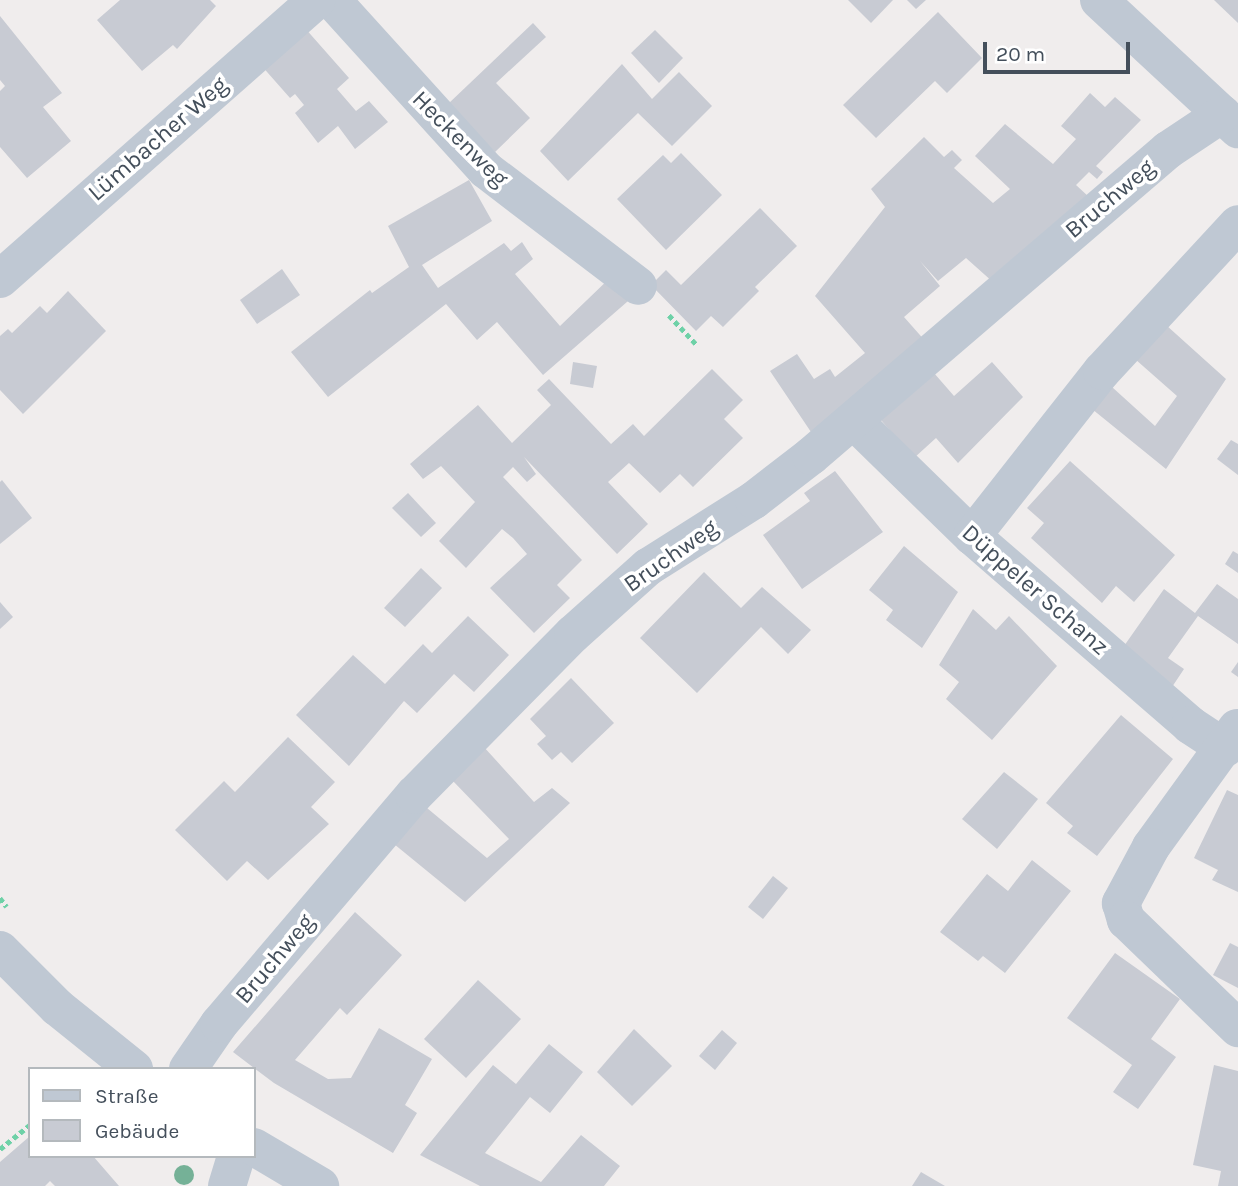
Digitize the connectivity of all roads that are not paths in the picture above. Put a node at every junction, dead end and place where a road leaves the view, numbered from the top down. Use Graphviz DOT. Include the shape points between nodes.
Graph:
graph roads {
  1 [pos="317,0"];
  2 [pos="332,0"];
  3 [pos="1099,0"];
  4 [pos="1230,121"];
  5 [pos="1238,224"];
  6 [pos="0,279"];
  7 [pos="638,286"];
  8 [pos="854,421"];
  9 [pos="972,536"];
  10 [pos="1232,737"];
  11 [pos="0,950"];
  12 [pos="1238,1028"];
  13 [pos="132,1067"];
  14 [pos="189,1067"];
  15 [pos="256,1148"];
  16 [pos="235,1158"];
  17 [pos="226,1186"];
  18 [pos="320,1186"];
  1 -- 6 [label="street, Lümbacher Weg"];
  2 -- 7 [label="street, Heckenweg" via="486,170"];
  3 -- 4 [label="street"];
  4 -- 8 [label="street, Bruchweg" via="1168,150"];
  5 -- 9 [label="street" via="1102,371"];
  8 -- 9 [label="street, Düppeler Schanz"];
  8 -- 14 [label="street, Bruchweg" via="754,500 648,567 573,634 414,795 219,1024"];
  9 -- 10 [label="street, Düppeler Schanz" via="1190,725"];
  10 -- 12 [label="street, Düppeler Schanz" via="1151,847 1121,903 1126,920"];
  11 -- 13 [label="street" via="57,1007"];
  15 -- 18 [label="street"];
  16 -- 17 [label="street"];
}
